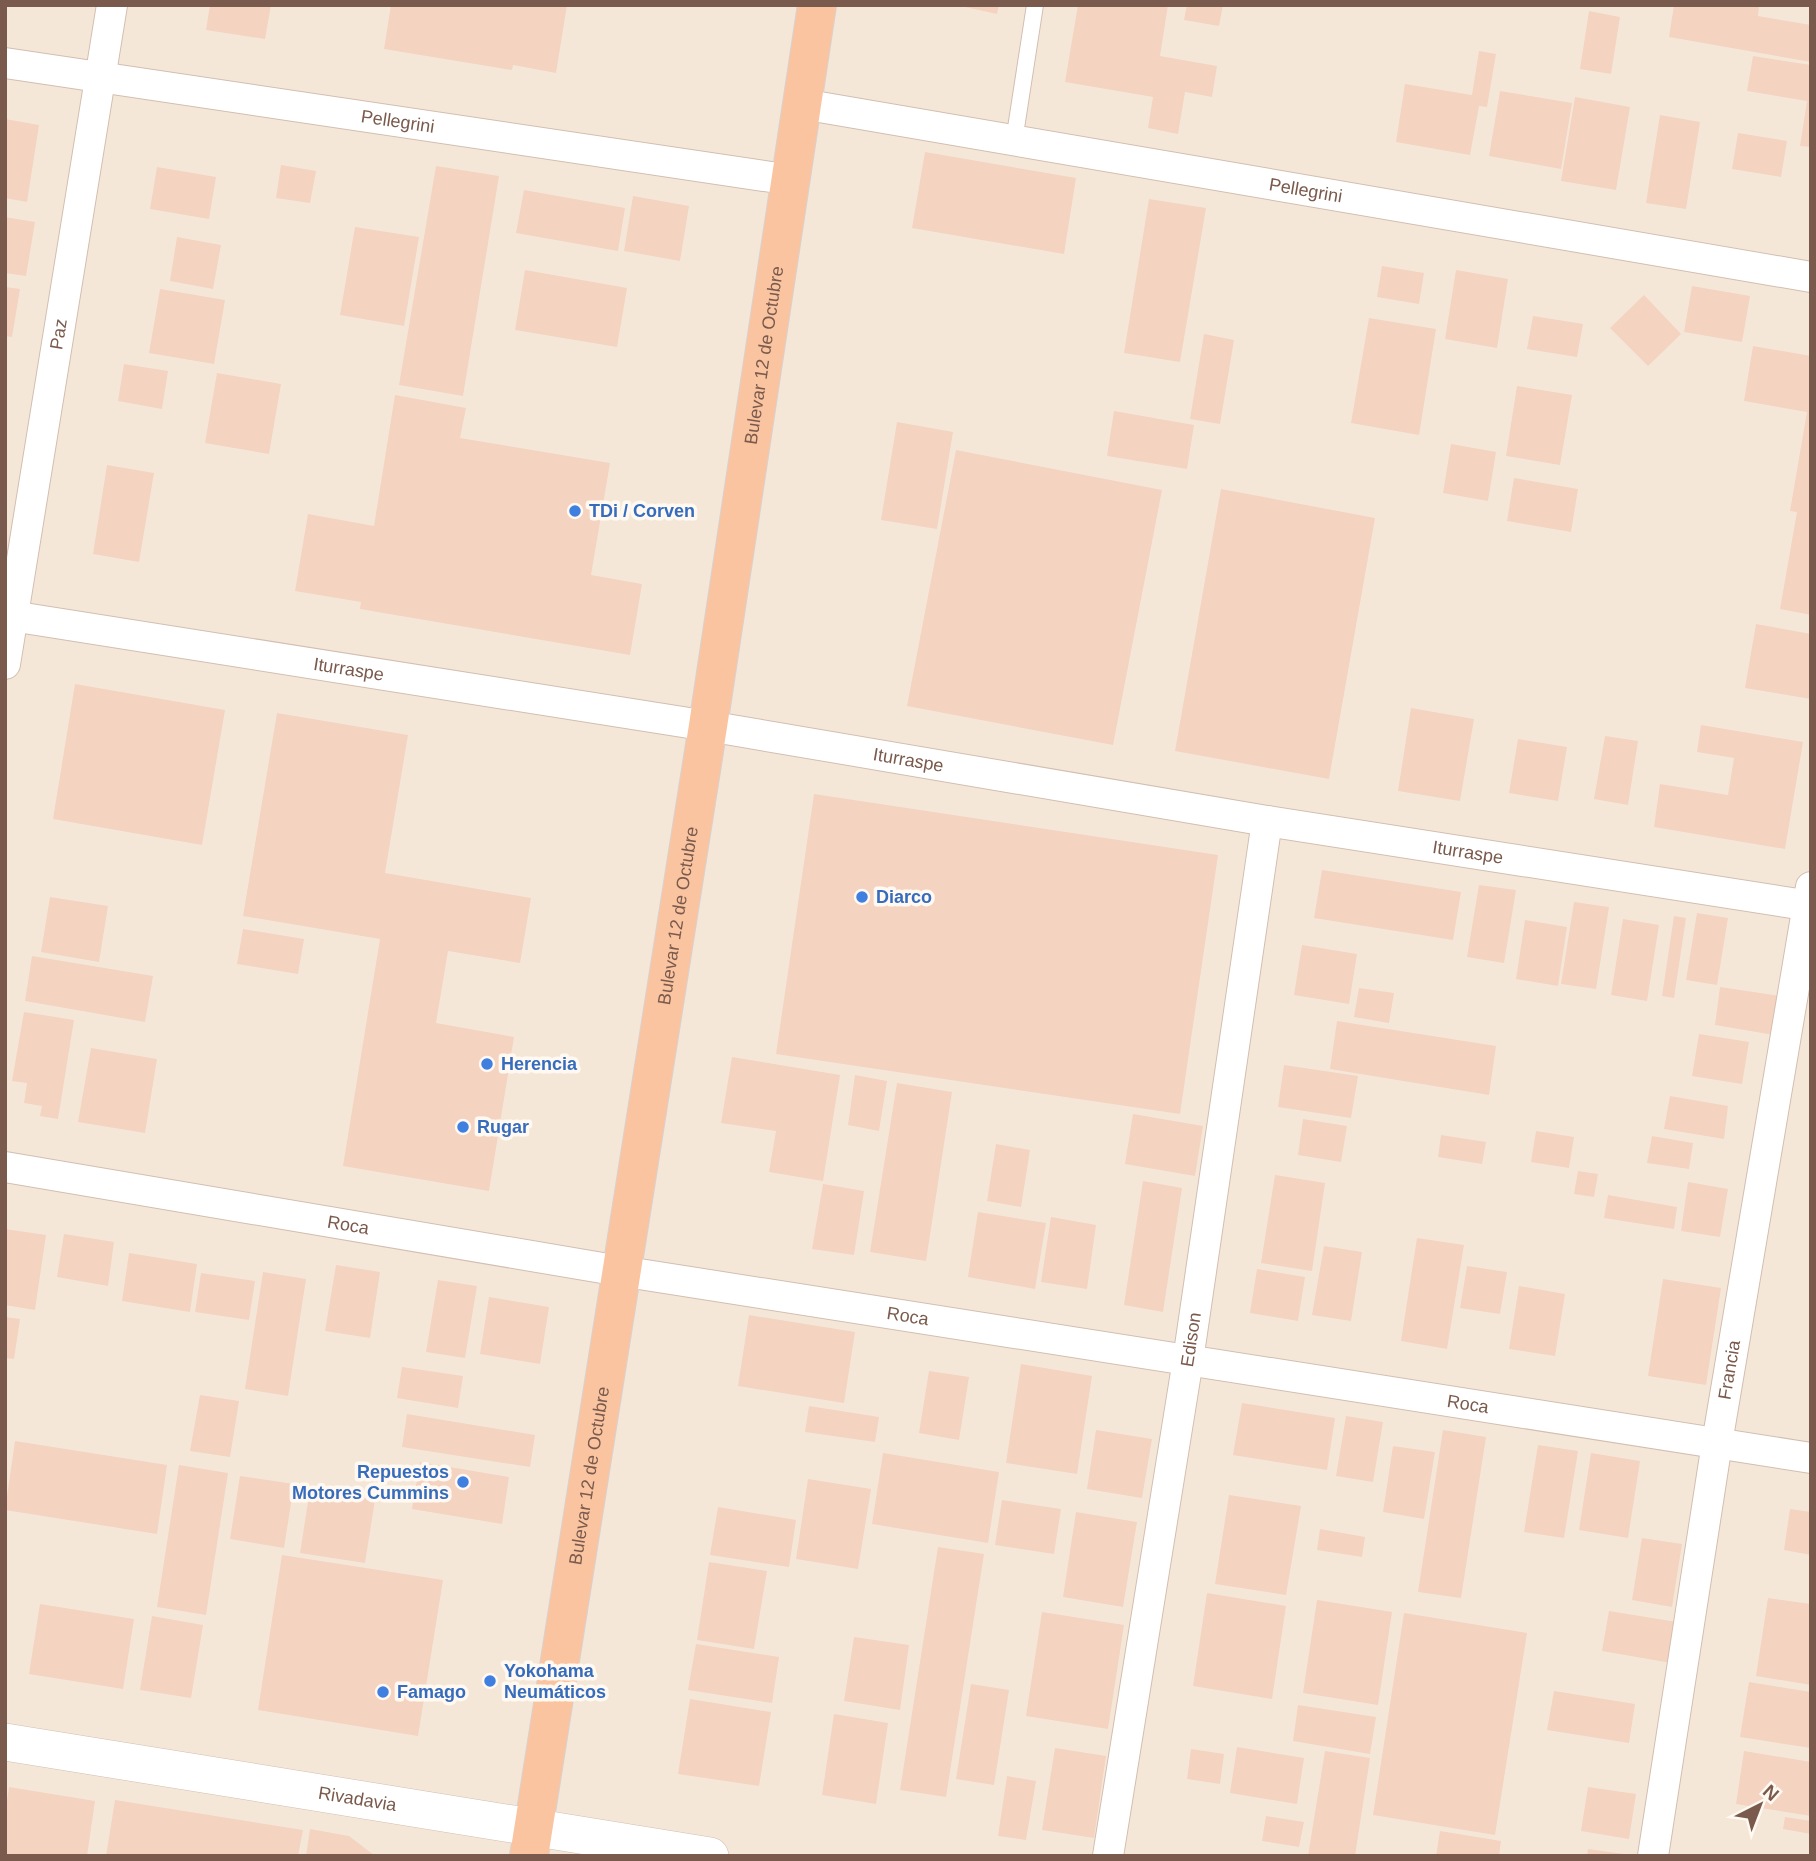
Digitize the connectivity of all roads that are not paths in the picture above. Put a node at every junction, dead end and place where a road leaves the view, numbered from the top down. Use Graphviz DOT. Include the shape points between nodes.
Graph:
graph roads {
  1 [pos="112,5"];
  2 [pos="817,5"];
  3 [pos="1035,5"];
  4 [pos="5,63"];
  5 [pos="101,79"];
  6 [pos="802,104"];
  7 [pos="1014,141"];
  8 [pos="791,180"];
  9 [pos="1811,277"];
  10 [pos="9,616"];
  11 [pos="5,664"];
  12 [pos="708,726"];
  13 [pos="1267,821"];
  14 [pos="1810,900"];
  15 [pos="5,1167"];
  16 [pos="620,1272"];
  17 [pos="1188,1360"];
  18 [pos="1717,1443"];
  19 [pos="1811,1458"];
  20 [pos="5,1742"];
  21 [pos="532,1841"];
  22 [pos="710,1856"];
  23 [pos="1108,1856"];
  24 [pos="1653,1856"];
  1 -- 5 [label="street, Paz"];
  2 -- 6 [label="highway, Bulevar 12 de Octubre"];
  3 -- 7 [label="lane"];
  4 -- 5 [label="street, Pellegrini"];
  5 -- 8 [label="street, Pellegrini"];
  5 -- 10 [label="street, Paz"];
  6 -- 7 [label="street, Pellegrini"];
  6 -- 8 [label="highway, Bulevar 12 de Octubre"];
  7 -- 9 [label="street, Pellegrini"];
  8 -- 12 [label="highway, Bulevar 12 de Octubre"];
  10 -- 11 [label="street, Paz"];
  10 -- 12 [label="street, Iturraspe"];
  12 -- 13 [label="street, Iturraspe"];
  12 -- 16 [label="highway, Bulevar 12 de Octubre"];
  13 -- 14 [label="street, Iturraspe"];
  13 -- 17 [label="street, Edison"];
  14 -- 18 [label="street, Francia"];
  15 -- 16 [label="street, Roca"];
  16 -- 17 [label="street, Roca"];
  16 -- 21 [label="highway, Bulevar 12 de Octubre"];
  17 -- 18 [label="street, Roca"];
  17 -- 23 [label="street, Edison"];
  18 -- 19 [label="street, Roca"];
  18 -- 24 [label="street, Francia"];
  20 -- 21 [label="street, Rivadavia"];
  21 -- 22 [label="street, Rivadavia"];
}
